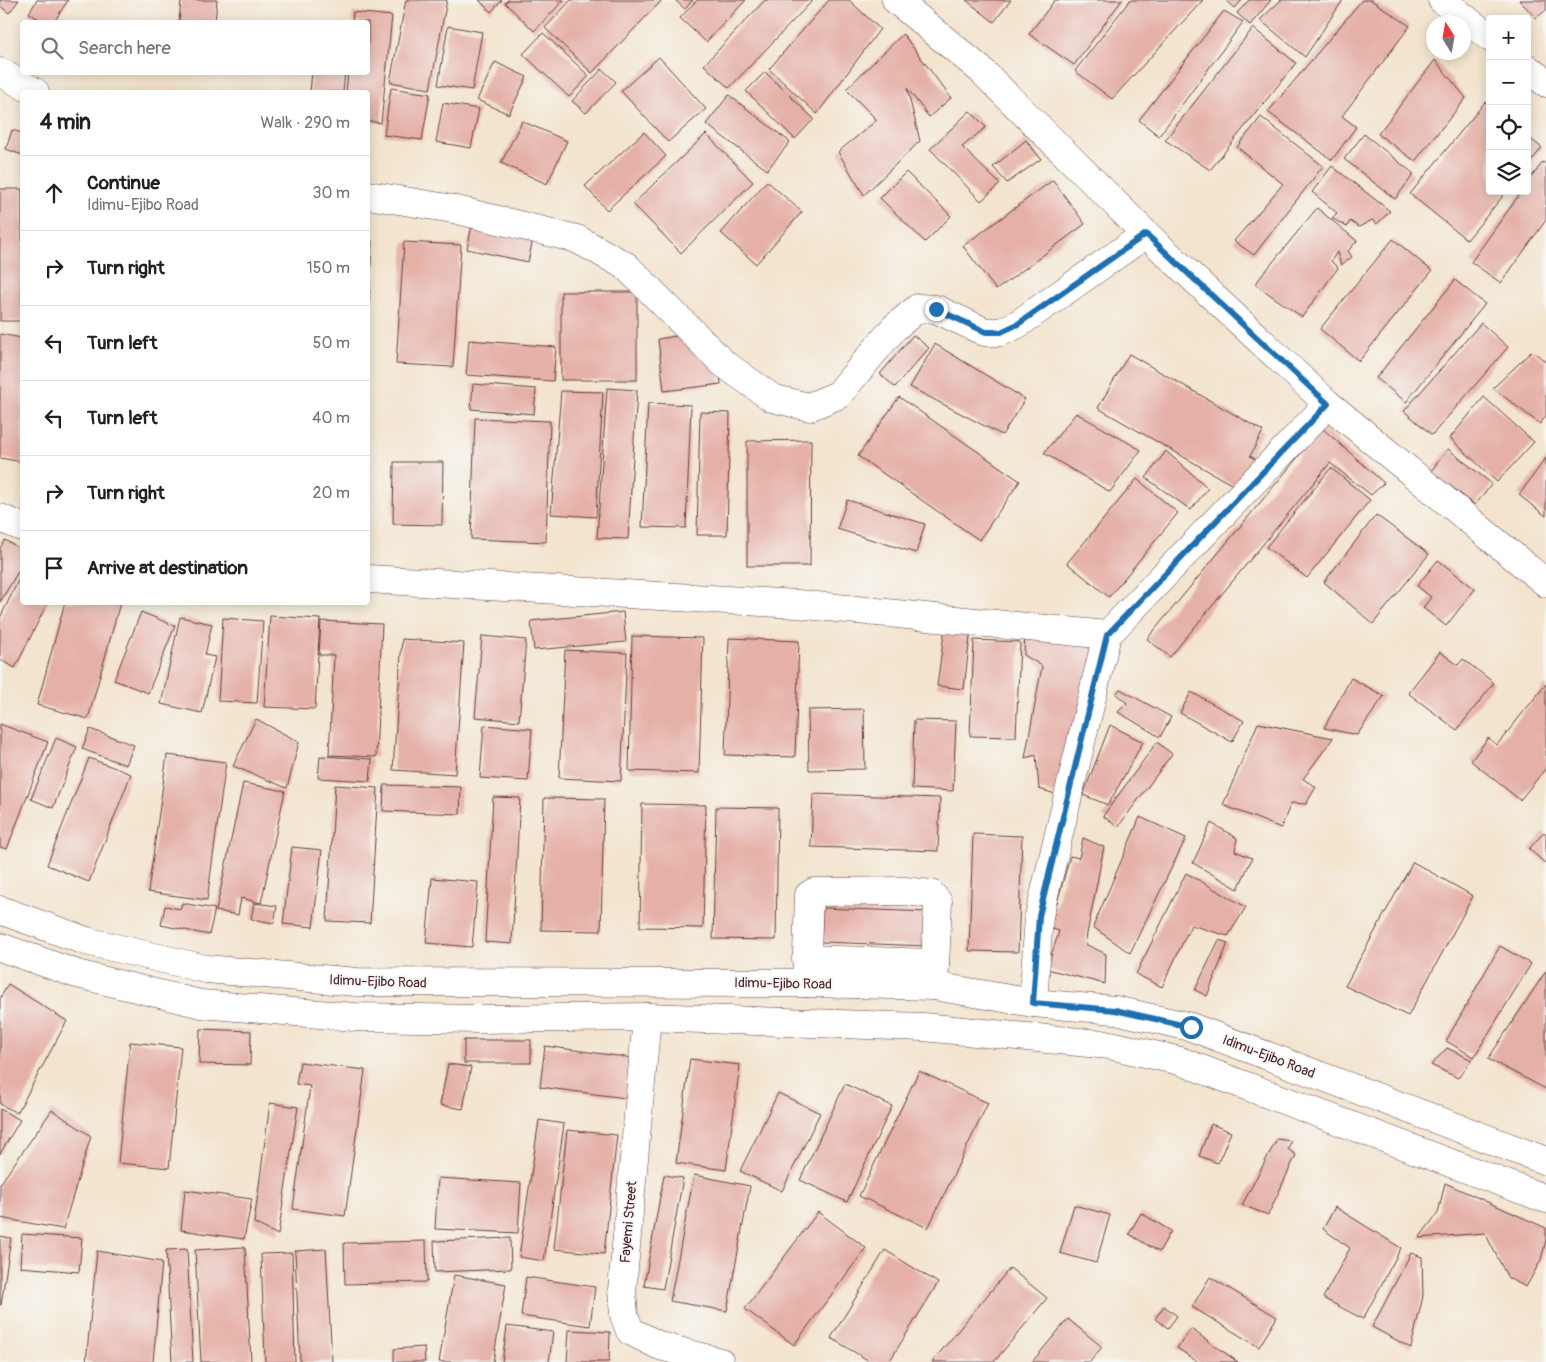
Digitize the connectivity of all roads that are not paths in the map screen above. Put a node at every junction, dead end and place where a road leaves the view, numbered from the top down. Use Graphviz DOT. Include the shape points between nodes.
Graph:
graph roads {
  1 [pos="896,0"];
  2 [pos="1442,0"];
  3 [pos="1486,35"];
  4 [pos="1531,71"];
  5 [pos="0,72"];
  6 [pos="1546,83"];
  7 [pos="32,90"];
  8 [pos="370,195"];
  9 [pos="1146,234"];
  10 [pos="1328,404"];
  11 [pos="0,518"];
  12 [pos="20,526"];
  13 [pos="370,579"];
  14 [pos="1546,583"];
  15 [pos="1107,635"];
  16 [pos="0,910"];
  17 [pos="0,947"];
  18 [pos="806,971"];
  19 [pos="934,974"];
  20 [pos="1033,1003"];
  21 [pos="647,1017"];
  22 [pos="1546,1161"];
  23 [pos="1546,1199"];
  24 [pos="689,1358"];
  25 [pos="720,1362"];
  1 -- 9 [label="street" via="980,70"];
  2 -- 3 [label="street"];
  4 -- 6 [label="street"];
  5 -- 7 [label="street"];
  8 -- 9 [label="street" via="452,209 577,239 626,266 723,363 772,398 809,407 838,395 894,328 918,308 936,309 986,332 1001,332 1018,324"];
  9 -- 10 [label="street"];
  10 -- 14 [label="street"];
  10 -- 15 [label="street"];
  11 -- 12 [label="street"];
  13 -- 15 [label="street" via="797,604"];
  15 -- 20 [label="street" via="1039,916"];
  16 -- 18 [label="street, Idimu-Ejibo Road" via="86,941 216,970 357,982"];
  17 -- 21 [label="street" via="77,974 201,1004 356,1017"];
  18 -- 19 [label="street, Idimu-Ejibo Road"];
  18 -- 19 [label="street" via="809,895 814,892 904,891 931,894 938,902"];
  19 -- 20 [label="street, Idimu-Ejibo Road"];
  20 -- 22 [label="street, Idimu-Ejibo Road" via="1115,1010 1191,1027"];
  21 -- 23 [label="street" via="924,1027 1110,1045 1180,1061"];
  21 -- 24 [label="street, Fayemi Street" via="622,1290 624,1315 630,1331"];
  24 -- 25 [label="street, Fayemi Street"];
}
